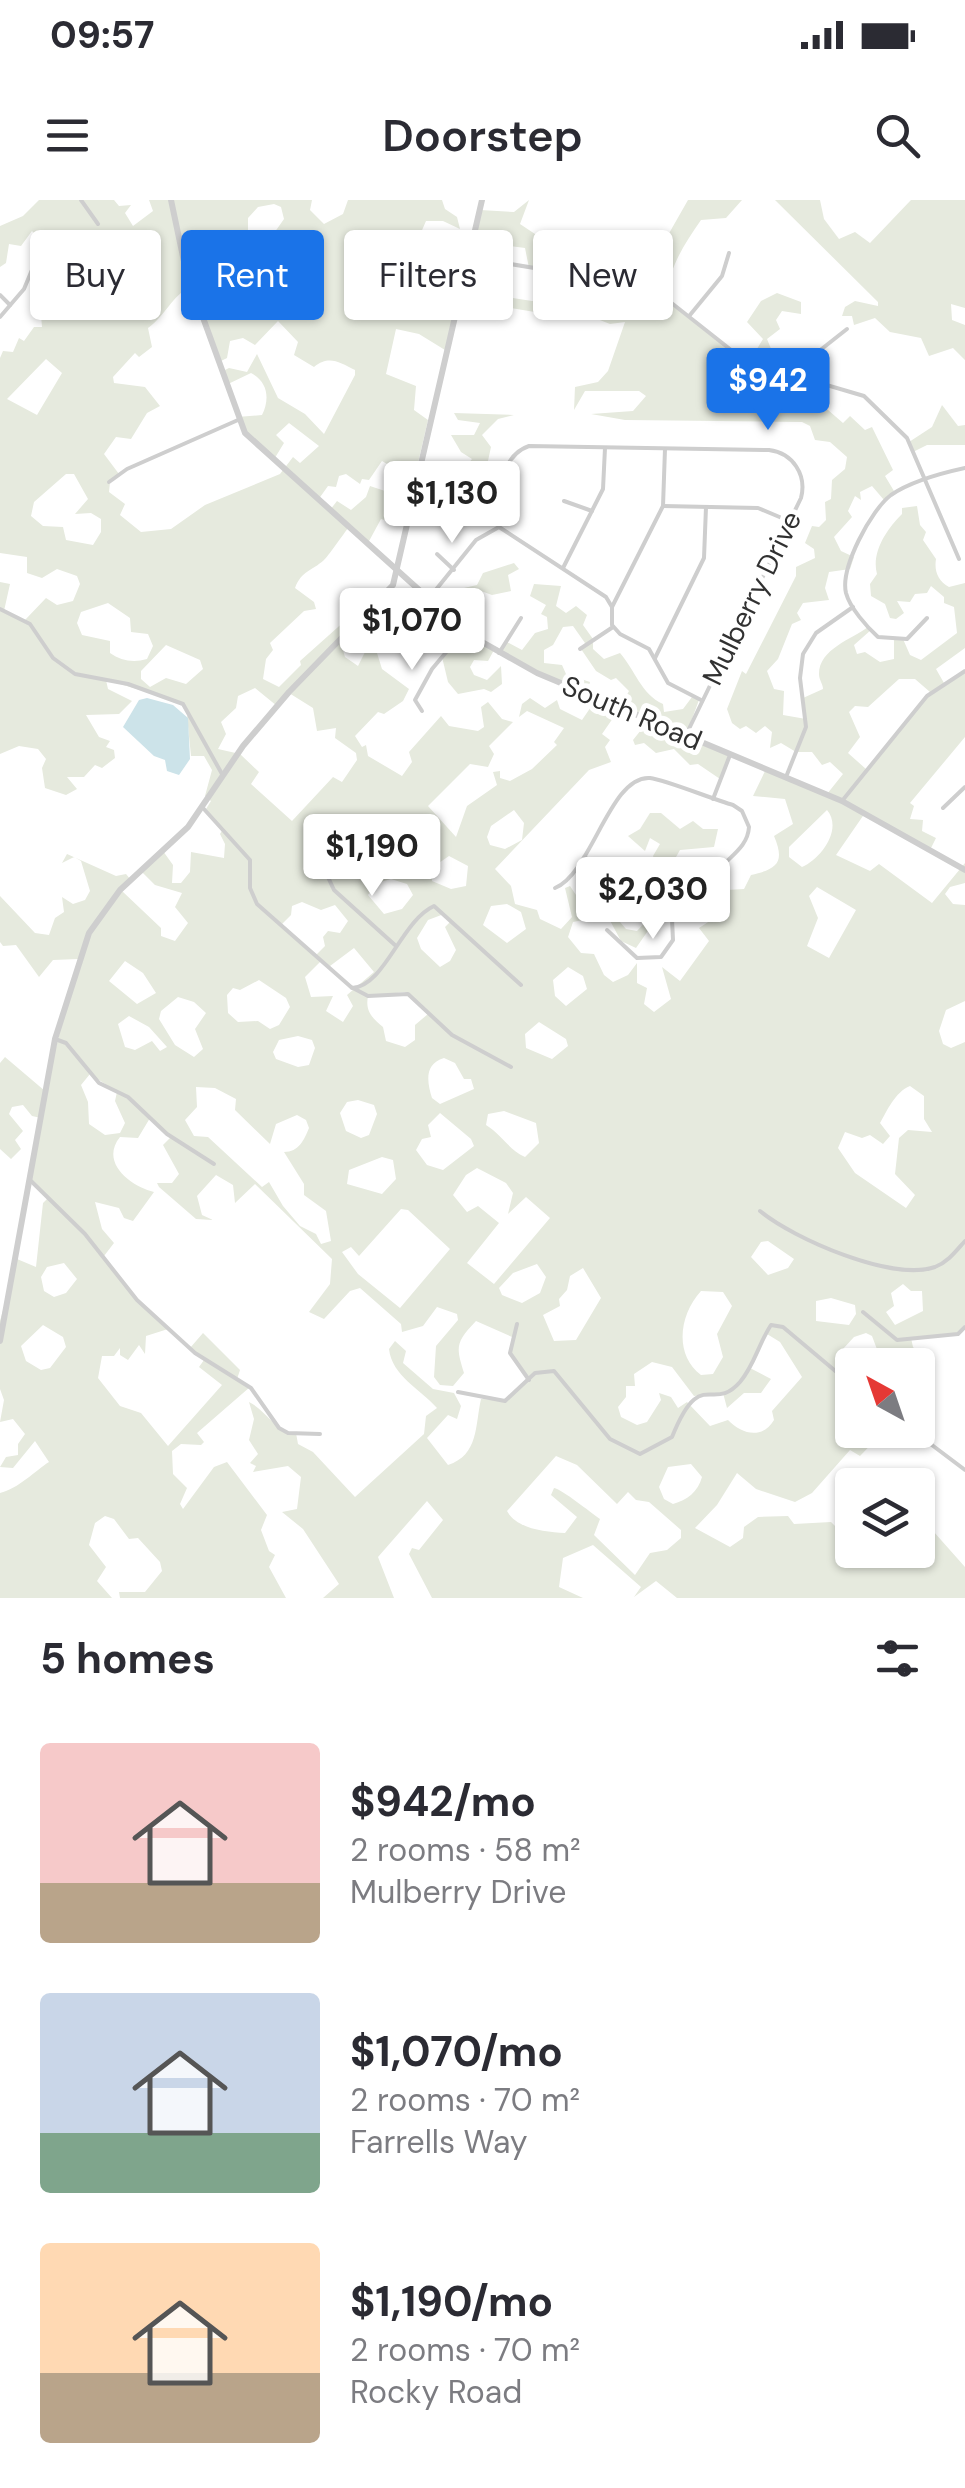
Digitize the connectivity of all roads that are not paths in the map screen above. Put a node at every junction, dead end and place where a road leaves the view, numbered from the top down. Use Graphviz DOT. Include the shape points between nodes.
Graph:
graph roads {
  1 [pos="81,200"];
  2 [pos="170,200"];
  3 [pos="482,200"];
  4 [pos="98,224"];
  5 [pos="475,230"];
  6 [pos="729,253"];
  7 [pos="513,264"];
  8 [pos="30,274"];
  9 [pos="0,295"];
  10 [pos="10,306"];
  11 [pos="690,316"];
  12 [pos="0,317"];
  13 [pos="453,320"];
  14 [pos="847,329"];
  15 [pos="803,376"];
  16 [pos="238,420"];
  17 [pos="605,448"];
  18 [pos="665,449"];
  19 [pos="965,468"];
  20 [pos="926,481"];
  21 [pos="109,482"];
  22 [pos="564,501"];
  23 [pos="663,506"];
  24 [pos="706,507"];
  25 [pos="592,511"];
  26 [pos="790,521"];
  27 [pos="499,527"];
  28 [pos="437,554"];
  29 [pos="960,560"];
  30 [pos="396,568"];
  31 [pos="564,568"];
  32 [pos="454,570"];
  33 [pos="429,598"];
  34 [pos="612,607"];
  35 [pos="853,607"];
  36 [pos="0,608"];
  37 [pos="521,618"];
  38 [pos="927,618"];
  39 [pos="613,627"];
  40 [pos="464,631"];
  41 [pos="580,648"];
  42 [pos="499,653"];
  43 [pos="654,658"];
  44 [pos="965,671"];
  45 [pos="701,700"];
  46 [pos="422,710"];
  47 [pos="686,736"];
  48 [pos="730,755"];
  49 [pos="786,777"];
  50 [pos="224,778"];
  51 [pos="965,787"];
  52 [pos="713,799"];
  53 [pos="842,801"];
  54 [pos="203,808"];
  55 [pos="942,808"];
  56 [pos="324,852"];
  57 [pos="584,857"];
  58 [pos="965,870"];
  59 [pos="555,888"];
  60 [pos="671,898"];
  61 [pos="607,930"];
  62 [pos="396,946"];
  63 [pos="520,985"];
  64 [pos="352,988"];
  65 [pos="55,1039"];
  66 [pos="511,1066"];
  67 [pos="214,1164"];
  68 [pos="31,1181"];
  69 [pos="760,1211"];
  70 [pos="965,1241"];
  71 [pos="863,1312"];
  72 [pos="517,1324"];
  73 [pos="965,1326"];
  74 [pos="0,1341"];
  75 [pos="835,1371"];
  76 [pos="528,1380"];
  77 [pos="458,1392"];
  78 [pos="320,1434"];
  79 [pos="935,1447"];
  80 [pos="965,1470"];
  1 -- 4 [label="street"];
  2 -- 16 [label="street, South Road" via="186,271"];
  3 -- 5 [label="street"];
  6 -- 11 [label="street" via="722,276"];
  7 -- 11 [label="street" via="669,301"];
  8 -- 10 [label="street"];
  9 -- 10 [label="street"];
  10 -- 12 [label="street"];
  11 -- 15 [label="street" via="744,361"];
  13 -- 30 [label="street"];
  14 -- 15 [label="street" via="814,356"];
  15 -- 20 [label="street" via="848,389 880,408 907,438"];
  16 -- 21 [label="street"];
  16 -- 30 [label="street, South Road" via="256,446"];
  17 -- 18 [label="street, Mulberry Drive"];
  17 -- 25 [label="street" via="605,482"];
  17 -- 27 [label="street, Mulberry Drive" via="529,446 516,452 496,505"];
  18 -- 23 [label="street"];
  18 -- 26 [label="street, Mulberry Drive" via="781,452 804,483"];
  19 -- 20 [label="street"];
  20 -- 29 [label="street"];
  20 -- 35 [label="street" via="893,494 868,520 846,586"];
  22 -- 25 [label="street"];
  23 -- 24 [label="street"];
  23 -- 34 [label="street"];
  24 -- 26 [label="street" via="763,509"];
  24 -- 43 [label="street" via="704,558"];
  25 -- 31 [label="street"];
  26 -- 45 [label="street, Mulberry Drive"];
  27 -- 31 [label="street"];
  27 -- 32 [label="street" via="476,540"];
  28 -- 32 [label="street"];
  30 -- 33 [label="street, South Road"];
  30 -- 50 [label="street" via="388,591 289,692"];
  31 -- 34 [label="street"];
  32 -- 33 [label="street"];
  33 -- 40 [label="street, South Road"];
  34 -- 39 [label="street"];
  35 -- 38 [label="street" via="884,639 907,638"];
  35 -- 49 [label="street" via="805,648 800,678 806,727"];
  36 -- 50 [label="street" via="30,624 52,658 75,674 183,704"];
  37 -- 42 [label="street"];
  39 -- 41 [label="street"];
  39 -- 43 [label="street"];
  40 -- 42 [label="street, South Road"];
  40 -- 46 [label="street" via="415,700"];
  42 -- 47 [label="street, South Road"];
  43 -- 45 [label="street" via="664,680"];
  44 -- 53 [label="street" via="928,696"];
  45 -- 47 [label="street, Mulberry Drive"];
  47 -- 48 [label="street, South Road"];
  48 -- 49 [label="street, South Road"];
  48 -- 52 [label="street"];
  49 -- 53 [label="street, South Road"];
  50 -- 54 [label="street"];
  51 -- 55 [label="street"];
  52 -- 57 [label="street" via="654,779 637,780 624,790"];
  52 -- 60 [label="street" via="742,811 748,835 699,888"];
  53 -- 58 [label="street, South Road"];
  54 -- 64 [label="street" via="250,860 257,904"];
  54 -- 65 [label="street" via="97,919"];
  56 -- 62 [label="street" via="328,883"];
  57 -- 59 [label="street"];
  57 -- 60 [label="street" via="649,895"];
  60 -- 61 [label="street" via="673,940 661,957 637,958"];
  62 -- 63 [label="street" via="400,934 436,906"];
  62 -- 64 [label="street" via="366,984"];
  64 -- 66 [label="street" via="368,996 408,994 452,1035"];
  65 -- 67 [label="street" via="99,1083 128,1097"];
  65 -- 68 [label="street"];
  68 -- 74 [label="street"];
  68 -- 78 [label="street" via="85,1234 137,1300 195,1353 251,1388 279,1428"];
  69 -- 70 [label="street" via="786,1231 898,1272 938,1266"];
  71 -- 73 [label="street" via="897,1340 958,1334"];
  72 -- 76 [label="street" via="510,1353"];
  75 -- 76 [label="street" via="783,1327 771,1325 741,1381 728,1391 695,1396 682,1408 672,1437 640,1454 610,1439 558,1372 542,1370"];
  76 -- 77 [label="street" via="499,1402"];
  79 -- 80 [label="street"];
}
